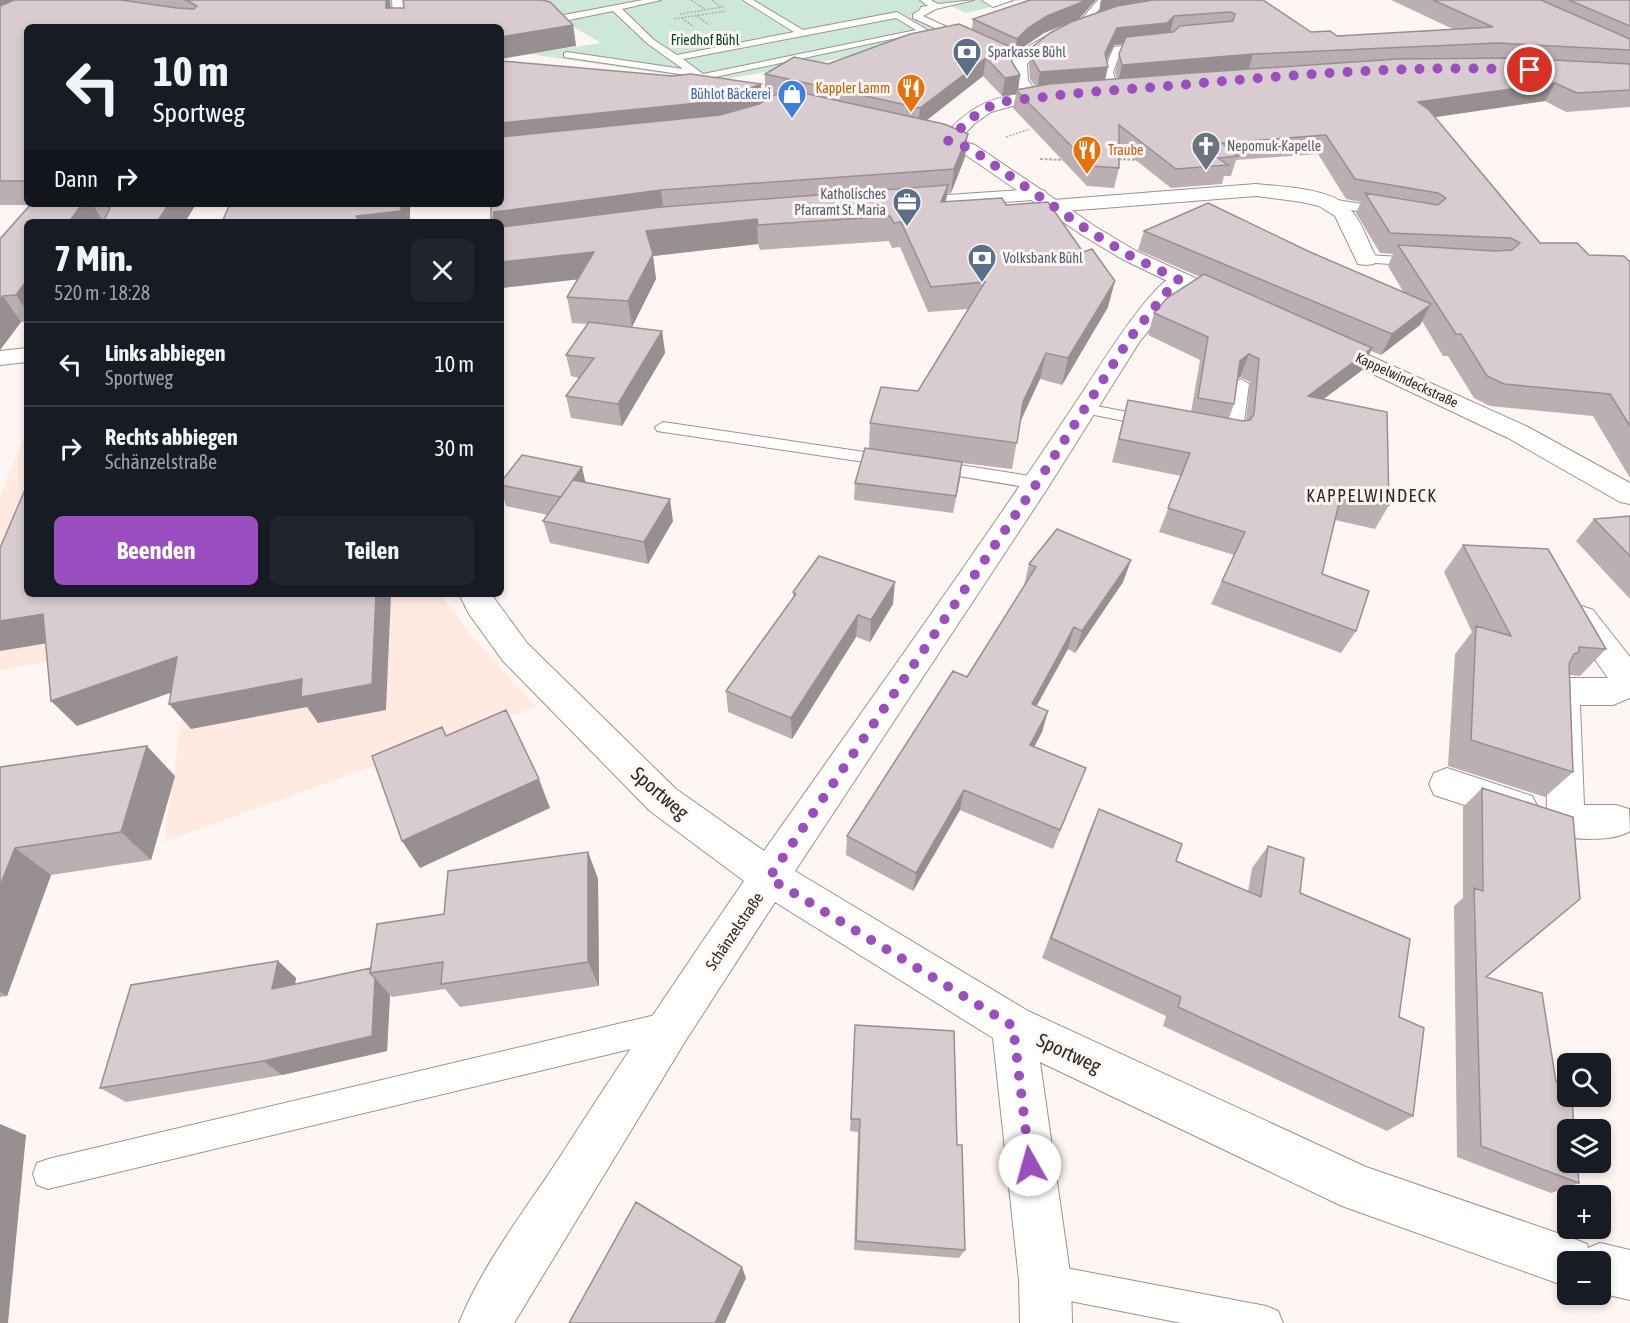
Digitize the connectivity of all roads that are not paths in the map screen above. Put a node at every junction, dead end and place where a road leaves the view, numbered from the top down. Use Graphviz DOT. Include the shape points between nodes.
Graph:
graph roads {
  1 [pos="399,0"];
  2 [pos="657,0"];
  3 [pos="747,0"];
  4 [pos="970,0"];
  5 [pos="986,0"];
  6 [pos="1009,0"];
  7 [pos="1103,0"];
  8 [pos="930,3"];
  9 [pos="615,8"];
  10 [pos="555,13"];
  11 [pos="897,15"];
  12 [pos="1101,20"];
  13 [pos="401,24"];
  14 [pos="1081,25"];
  15 [pos="802,33"];
  16 [pos="978,44"];
  17 [pos="1157,45"];
  18 [pos="567,55"];
  19 [pos="675,58"];
  20 [pos="602,76"];
  21 [pos="695,84"];
  22 [pos="1120,90"];
  23 [pos="722,92"];
  24 [pos="1095,92"];
  25 [pos="1077,93"];
  26 [pos="1030,99"];
  27 [pos="904,130"];
  28 [pos="948,141"];
  29 [pos="1045,201"];
  30 [pos="1325,202"];
  31 [pos="878,206"];
  32 [pos="1400,214"];
  33 [pos="1366,259"];
  34 [pos="1436,263"];
  35 [pos="1179,280"];
  36 [pos="1252,312"];
  37 [pos="1305,334"];
  38 [pos="24,355"];
  39 [pos="0,358"];
  40 [pos="1241,384"];
  41 [pos="1085,410"];
  42 [pos="1165,424"];
  43 [pos="663,427"];
  44 [pos="1211,433"];
  45 [pos="1037,483"];
  46 [pos="1630,495"];
  47 [pos="476,597"];
  48 [pos="1582,618"];
  49 [pos="1629,682"];
  50 [pos="1447,784"];
  51 [pos="1616,821"];
  52 [pos="1566,822"];
  53 [pos="769,878"];
  54 [pos="671,1025"];
  55 [pos="1013,1026"];
  56 [pos="48,1174"];
  57 [pos="1557,1258"];
  58 [pos="1611,1271"];
  59 [pos="1630,1275"];
  60 [pos="1045,1301"];
  61 [pos="485,1323"];
  62 [pos="1266,1323"];
  1 -- 13 [label="street"];
  2 -- 9 [label="lane"];
  3 -- 15 [label="lane"];
  4 -- 8 [label="lane"];
  5 -- 6 [label="lane" via="993,4"];
  7 -- 14 [label="lane"];
  8 -- 11 [label="lane"];
  8 -- 16 [label="lane" via="916,16"];
  9 -- 10 [label="lane" via="564,18 548,14"];
  9 -- 19 [label="lane" via="651,42"];
  11 -- 15 [label="lane"];
  11 -- 21 [label="lane" via="924,31 701,76"];
  12 -- 14 [label="street"];
  14 -- 26 [label="street" via="1014,61"];
  15 -- 19 [label="lane"];
  17 -- 22 [label="lane" via="1117,49 1108,72"];
  18 -- 21 [label="lane"];
  19 -- 21 [label="lane"];
  20 -- 21 [label="street"];
  21 -- 23 [label="street"];
  22 -- 24 [label="street"];
  25 -- 26 [label="street"];
  26 -- 28 [label="street" via="999,103 984,110"];
  27 -- 28 [label="street"];
  28 -- 29 [label="street" via="969,148"];
  29 -- 30 [label="street" via="1256,190"];
  29 -- 31 [label="street"];
  29 -- 35 [label="street" via="1129,255"];
  30 -- 32 [label="lane"];
  30 -- 33 [label="street" via="1342,211"];
  33 -- 34 [label="lane"];
  35 -- 36 [label="street"];
  35 -- 41 [label="street, Schänzelstraße" via="1130,338"];
  37 -- 46 [label="street, Kappelwindeckstraße" via="1517,432"];
  38 -- 39 [label="street"];
  40 -- 44 [label="lane" via="1234,437"];
  41 -- 42 [label="lane"];
  41 -- 45 [label="street, Schänzelstraße"];
  43 -- 45 [label="lane"];
  45 -- 53 [label="street, Schänzelstraße"];
  47 -- 53 [label="street, Sportweg" via="515,652 663,800"];
  48 -- 49 [label="street"];
  49 -- 52 [label="street" via="1613,692 1563,691"];
  50 -- 52 [label="street"];
  51 -- 52 [label="street"];
  53 -- 54 [label="street, Schänzelstraße"];
  53 -- 55 [label="street, Sportweg"];
  54 -- 56 [label="lane"];
  54 -- 61 [label="street, Schänzelstraße"];
  55 -- 57 [label="street, Sportweg" via="1359,1189"];
  55 -- 60 [label="street"];
  58 -- 59 [label="street"];
  60 -- 62 [label="lane"];
}
